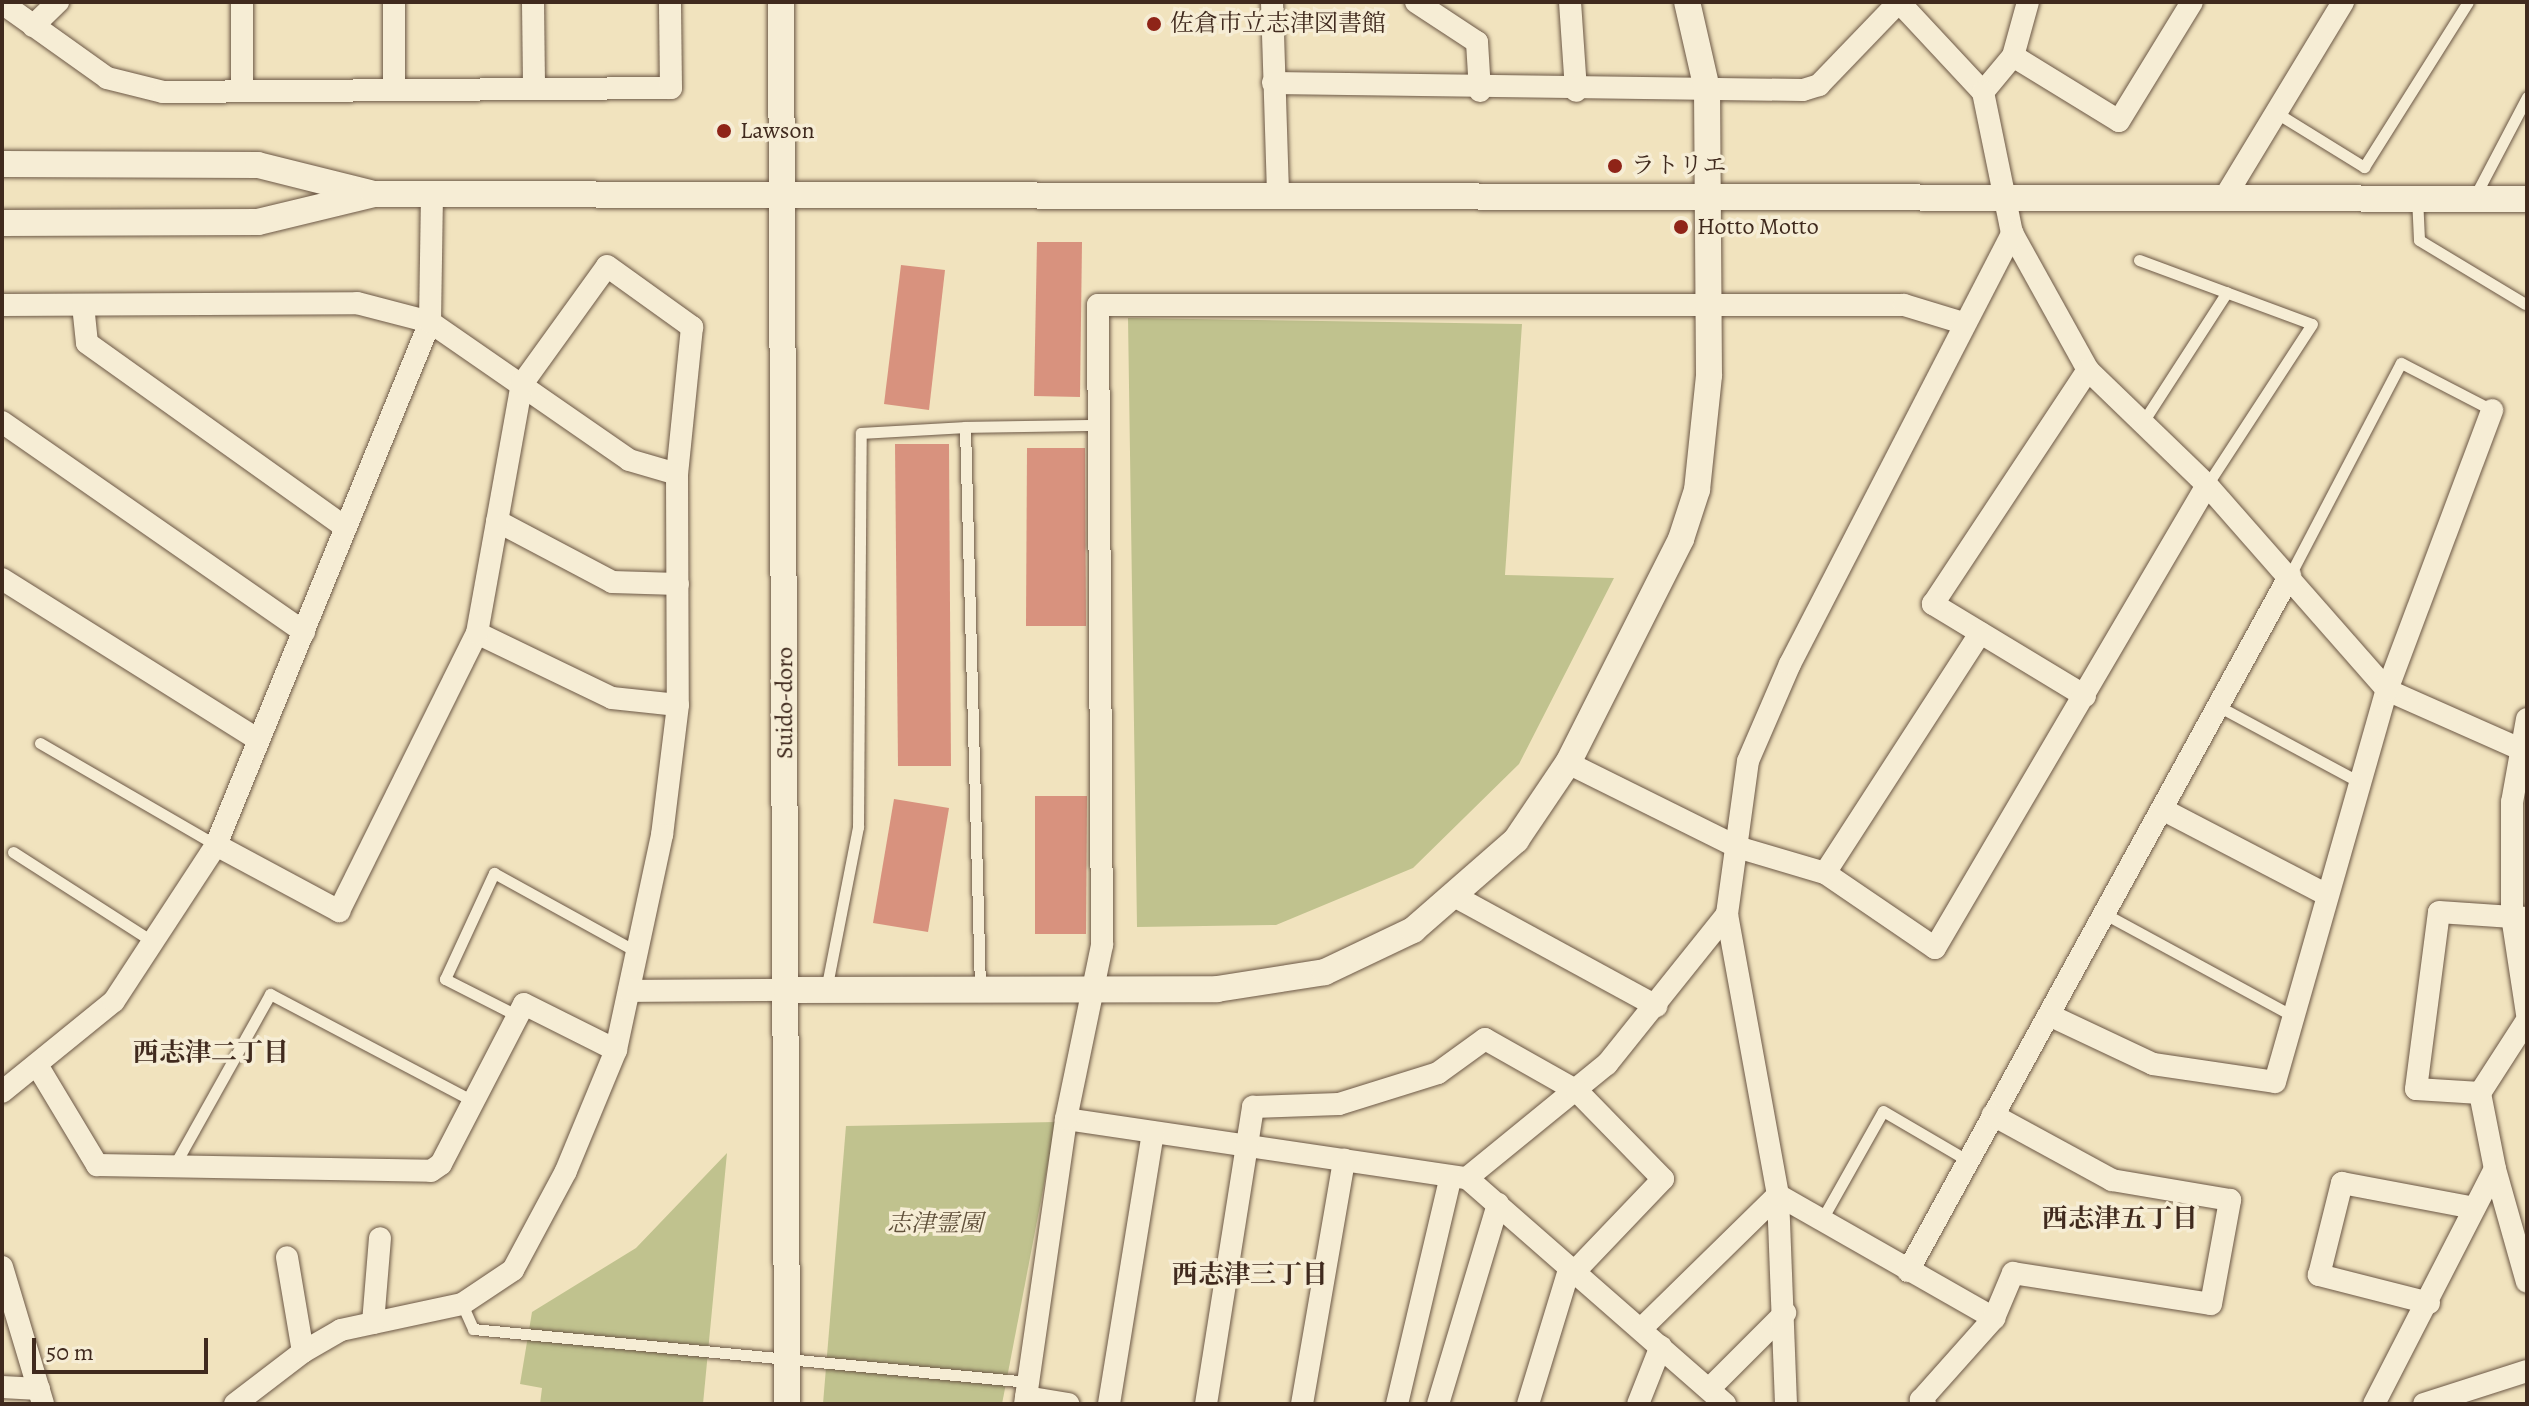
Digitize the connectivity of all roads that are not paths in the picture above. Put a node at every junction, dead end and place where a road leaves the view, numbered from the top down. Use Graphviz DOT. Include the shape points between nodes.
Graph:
graph roads {
  1 [pos="58,2"];
  2 [pos="242,2"];
  3 [pos="394,2"];
  4 [pos="533,2"];
  5 [pos="670,2"];
  6 [pos="781,2"];
  7 [pos="1272,2"];
  8 [pos="1416,2"];
  9 [pos="1570,2"];
  10 [pos="1687,2"];
  11 [pos="1899,2"];
  12 [pos="2028,2"];
  13 [pos="2192,2"];
  14 [pos="2343,2"];
  15 [pos="2468,2"];
  16 [pos="2,3"];
  17 [pos="33,26"];
  18 [pos="2013,56"];
  19 [pos="1273,83"];
  20 [pos="394,87"];
  21 [pos="534,88"];
  22 [pos="1707,89"];
  23 [pos="242,90"];
  24 [pos="1480,91"];
  25 [pos="1576,91"];
  26 [pos="1983,92"];
  27 [pos="2527,97"];
  28 [pos="2275,112"];
  29 [pos="2,164"];
  30 [pos="432,193"];
  31 [pos="374,194"];
  32 [pos="1278,194"];
  33 [pos="781,195"];
  34 [pos="1709,195"];
  35 [pos="2000,195"];
  36 [pos="2225,197"];
  37 [pos="2417,197"];
  38 [pos="2474,198"];
  39 [pos="2527,199"];
  40 [pos="2,223"];
  41 [pos="2012,233"];
  42 [pos="2139,260"];
  43 [pos="2227,292"];
  44 [pos="1709,304"];
  45 [pos="2525,304"];
  46 [pos="2,305"];
  47 [pos="83,305"];
  48 [pos="430,322"];
  49 [pos="1963,323"];
  50 [pos="2088,370"];
  51 [pos="522,384"];
  52 [pos="2492,410"];
  53 [pos="2,422"];
  54 [pos="1099,425"];
  55 [pos="2141,425"];
  56 [pos="965,427"];
  57 [pos="677,474"];
  58 [pos="2207,485"];
  59 [pos="497,521"];
  60 [pos="345,527"];
  61 [pos="2290,575"];
  62 [pos="2,579"];
  63 [pos="678,584"];
  64 [pos="304,632"];
  65 [pos="477,633"];
  66 [pos="1980,633"];
  67 [pos="2387,690"];
  68 [pos="2085,696"];
  69 [pos="678,705"];
  70 [pos="2218,706"];
  71 [pos="2527,719"];
  72 [pos="259,740"];
  73 [pos="40,743"];
  74 [pos="2524,751"];
  75 [pos="1568,763"];
  76 [pos="2359,782"];
  77 [pos="2162,809"];
  78 [pos="216,845"];
  79 [pos="1737,847"];
  80 [pos="13,852"];
  81 [pos="1825,873"];
  82 [pos="2327,895"];
  83 [pos="1458,898"];
  84 [pos="1727,914"];
  85 [pos="2105,914"];
  86 [pos="2520,917"];
  87 [pos="153,942"];
  88 [pos="637,952"];
  89 [pos="1097,989"];
  90 [pos="787,990"];
  91 [pos="826,990"];
  92 [pos="980,990"];
  93 [pos="629,991"];
  94 [pos="1656,1006"];
  95 [pos="2049,1015"];
  96 [pos="518,1016"];
  97 [pos="2293,1016"];
  98 [pos="2527,1017"];
  99 [pos="616,1050"];
  100 [pos="37,1065"];
  101 [pos="1577,1091"];
  102 [pos="2,1092"];
  103 [pos="2480,1093"];
  104 [pos="473,1101"];
  105 [pos="1993,1115"];
  106 [pos="1066,1119"];
  107 [pos="1153,1133"];
  108 [pos="1247,1147"];
  109 [pos="1344,1160"];
  110 [pos="1967,1160"];
  111 [pos="174,1166"];
  112 [pos="2495,1169"];
  113 [pos="1458,1179"];
  114 [pos="1778,1195"];
  115 [pos="1498,1204"];
  116 [pos="2474,1208"];
  117 [pos="1821,1221"];
  118 [pos="380,1238"];
  119 [pos="287,1257"];
  120 [pos="2,1267"];
  121 [pos="1573,1269"];
  122 [pos="1908,1271"];
  123 [pos="2527,1282"];
  124 [pos="2429,1303"];
  125 [pos="462,1304"];
  126 [pos="1785,1313"];
  127 [pos="1994,1318"];
  128 [pos="373,1323"];
  129 [pos="1643,1327"];
  130 [pos="1661,1346"];
  131 [pos="303,1352"];
  132 [pos="787,1357"];
  133 [pos="2527,1371"];
  134 [pos="2,1387"];
  135 [pos="1026,1394"];
  136 [pos="1718,1396"];
  137 [pos="41,1397"];
  138 [pos="235,1404"];
  139 [pos="787,1404"];
  140 [pos="1068,1404"];
  141 [pos="1109,1404"];
  142 [pos="1206,1404"];
  143 [pos="1302,1404"];
  144 [pos="1397,1404"];
  145 [pos="1438,1404"];
  146 [pos="1528,1404"];
  147 [pos="1638,1404"];
  148 [pos="1786,1404"];
  149 [pos="1925,1404"];
  150 [pos="2374,1404"];
  151 [pos="2424,1404"];
  1 -- 17 [label="street"];
  2 -- 23 [label="street"];
  3 -- 20 [label="street"];
  4 -- 21 [label="street"];
  5 -- 21 [label="street" via="671,88"];
  6 -- 33 [label="street, Suido-doro"];
  7 -- 19 [label="street"];
  8 -- 24 [label="street" via="1477,42"];
  9 -- 25 [label="street"];
  10 -- 22 [label="street"];
  11 -- 22 [label="street" via="1819,85"];
  11 -- 26 [label="street"];
  12 -- 18 [label="street"];
  13 -- 18 [label="street" via="2119,121"];
  14 -- 28 [label="street"];
  15 -- 28 [label="lane" via="2364,167"];
  16 -- 17 [label="street"];
  17 -- 23 [label="street" via="128,86"];
  18 -- 26 [label="street"];
  19 -- 24 [label="street"];
  19 -- 32 [label="street"];
  20 -- 21 [label="street"];
  20 -- 23 [label="street"];
  22 -- 25 [label="street"];
  22 -- 34 [label="street"];
  24 -- 25 [label="street"];
  26 -- 35 [label="street"];
  27 -- 38 [label="lane"];
  28 -- 36 [label="street"];
  29 -- 31 [label="street" via="258,165"];
  30 -- 31 [label="street"];
  30 -- 33 [label="street"];
  30 -- 48 [label="street"];
  31 -- 40 [label="street" via="258,222"];
  32 -- 33 [label="street"];
  32 -- 34 [label="street"];
  33 -- 90 [label="street, Suido-doro"];
  34 -- 35 [label="street"];
  34 -- 44 [label="street"];
  35 -- 36 [label="street"];
  35 -- 41 [label="street"];
  36 -- 37 [label="street"];
  37 -- 38 [label="street"];
  37 -- 45 [label="lane" via="2419,240"];
  38 -- 39 [label="street"];
  41 -- 49 [label="street"];
  41 -- 50 [label="street"];
  42 -- 43 [label="lane"];
  43 -- 55 [label="lane"];
  43 -- 58 [label="lane" via="2313,331"];
  44 -- 49 [label="street" via="1913,306"];
  44 -- 54 [label="street" via="1098,305"];
  44 -- 75 [label="street" via="1706,444 1697,490 1681,539"];
  46 -- 47 [label="street"];
  47 -- 48 [label="street" via="342,301"];
  47 -- 60 [label="street" via="87,343"];
  48 -- 51 [label="street"];
  48 -- 60 [label="street"];
  49 -- 79 [label="street" via="1754,736"];
  50 -- 55 [label="street"];
  50 -- 66 [label="street" via="1933,604"];
  51 -- 57 [label="street" via="629,460"];
  51 -- 57 [label="street" via="607,266 692,327"];
  51 -- 59 [label="street"];
  52 -- 61 [label="lane" via="2401,363"];
  52 -- 67 [label="street"];
  53 -- 64 [label="street"];
  54 -- 56 [label="lane"];
  54 -- 89 [label="street"];
  55 -- 58 [label="street"];
  56 -- 91 [label="lane" via="861,433 858,827"];
  56 -- 92 [label="lane"];
  57 -- 63 [label="street"];
  58 -- 61 [label="street"];
  58 -- 68 [label="street"];
  59 -- 63 [label="street" via="612,582"];
  59 -- 65 [label="street"];
  60 -- 64 [label="street"];
  61 -- 67 [label="street"];
  61 -- 70 [label="street"];
  62 -- 72 [label="street"];
  63 -- 69 [label="street"];
  64 -- 72 [label="street"];
  65 -- 69 [label="street" via="612,698"];
  65 -- 78 [label="street" via="339,911"];
  66 -- 68 [label="street"];
  66 -- 81 [label="street"];
  67 -- 74 [label="street"];
  67 -- 76 [label="street"];
  68 -- 81 [label="street" via="1935,948"];
  69 -- 88 [label="street"];
  70 -- 76 [label="lane"];
  70 -- 77 [label="street"];
  71 -- 74 [label="street"];
  72 -- 78 [label="street"];
  73 -- 78 [label="lane"];
  74 -- 86 [label="street"];
  75 -- 79 [label="street"];
  75 -- 83 [label="street" via="1516,840"];
  76 -- 82 [label="street"];
  77 -- 82 [label="street"];
  77 -- 85 [label="street"];
  78 -- 87 [label="street"];
  79 -- 81 [label="street"];
  79 -- 84 [label="street"];
  80 -- 87 [label="lane"];
  82 -- 97 [label="street"];
  83 -- 89 [label="street" via="1392,941 1325,972 1217,989"];
  83 -- 94 [label="street"];
  84 -- 94 [label="street"];
  84 -- 114 [label="street"];
  85 -- 95 [label="street"];
  85 -- 97 [label="lane"];
  86 -- 98 [label="street"];
  86 -- 103 [label="street" via="2439,912 2416,1089"];
  87 -- 100 [label="street" via="114,1001"];
  88 -- 93 [label="street"];
  88 -- 96 [label="lane" via="494,873 445,979"];
  89 -- 92 [label="street"];
  89 -- 106 [label="street"];
  90 -- 91 [label="street"];
  90 -- 93 [label="street"];
  90 -- 132 [label="street, Suido-doro"];
  91 -- 92 [label="street"];
  93 -- 99 [label="street"];
  94 -- 101 [label="street"];
  95 -- 97 [label="street" via="2153,1064 2275,1082"];
  95 -- 105 [label="street"];
  96 -- 99 [label="street" via="524,1004"];
  96 -- 104 [label="street"];
  98 -- 103 [label="street"];
  99 -- 125 [label="street" via="525,1252 513,1270"];
  100 -- 102 [label="street"];
  100 -- 111 [label="street" via="97,1165"];
  101 -- 108 [label="street" via="1485,1039 1438,1073 1339,1104 1253,1107"];
  101 -- 113 [label="street"];
  101 -- 121 [label="street" via="1663,1179"];
  103 -- 112 [label="street"];
  104 -- 111 [label="street" via="431,1171"];
  104 -- 111 [label="lane" via="270,994"];
  105 -- 110 [label="street"];
  105 -- 127 [label="street" via="2112,1180 2230,1200 2211,1304 2013,1273"];
  106 -- 107 [label="street"];
  106 -- 135 [label="street"];
  107 -- 108 [label="street"];
  107 -- 141 [label="street"];
  108 -- 109 [label="street"];
  108 -- 142 [label="street"];
  109 -- 113 [label="street"];
  109 -- 143 [label="street"];
  110 -- 117 [label="lane" via="1883,1111"];
  110 -- 122 [label="street"];
  112 -- 116 [label="street"];
  112 -- 123 [label="street"];
  113 -- 115 [label="street"];
  113 -- 144 [label="street"];
  114 -- 117 [label="street"];
  114 -- 126 [label="street"];
  114 -- 129 [label="street"];
  115 -- 121 [label="street"];
  115 -- 145 [label="street"];
  116 -- 124 [label="street"];
  116 -- 124 [label="street" via="2342,1183 2319,1275"];
  117 -- 122 [label="street"];
  118 -- 128 [label="street"];
  119 -- 131 [label="street"];
  120 -- 137 [label="street"];
  121 -- 129 [label="street"];
  121 -- 146 [label="street"];
  122 -- 127 [label="street"];
  124 -- 150 [label="street"];
  125 -- 128 [label="street"];
  125 -- 132 [label="lane" via="473,1329"];
  126 -- 136 [label="street"];
  126 -- 148 [label="street"];
  127 -- 149 [label="street" via="1921,1400"];
  128 -- 131 [label="street" via="327,1336"];
  129 -- 130 [label="street"];
  130 -- 136 [label="street"];
  130 -- 147 [label="street"];
  131 -- 138 [label="street"];
  132 -- 135 [label="lane"];
  132 -- 139 [label="street, Suido-doro"];
  133 -- 151 [label="street"];
  134 -- 137 [label="street"];
  135 -- 140 [label="street"];
}
